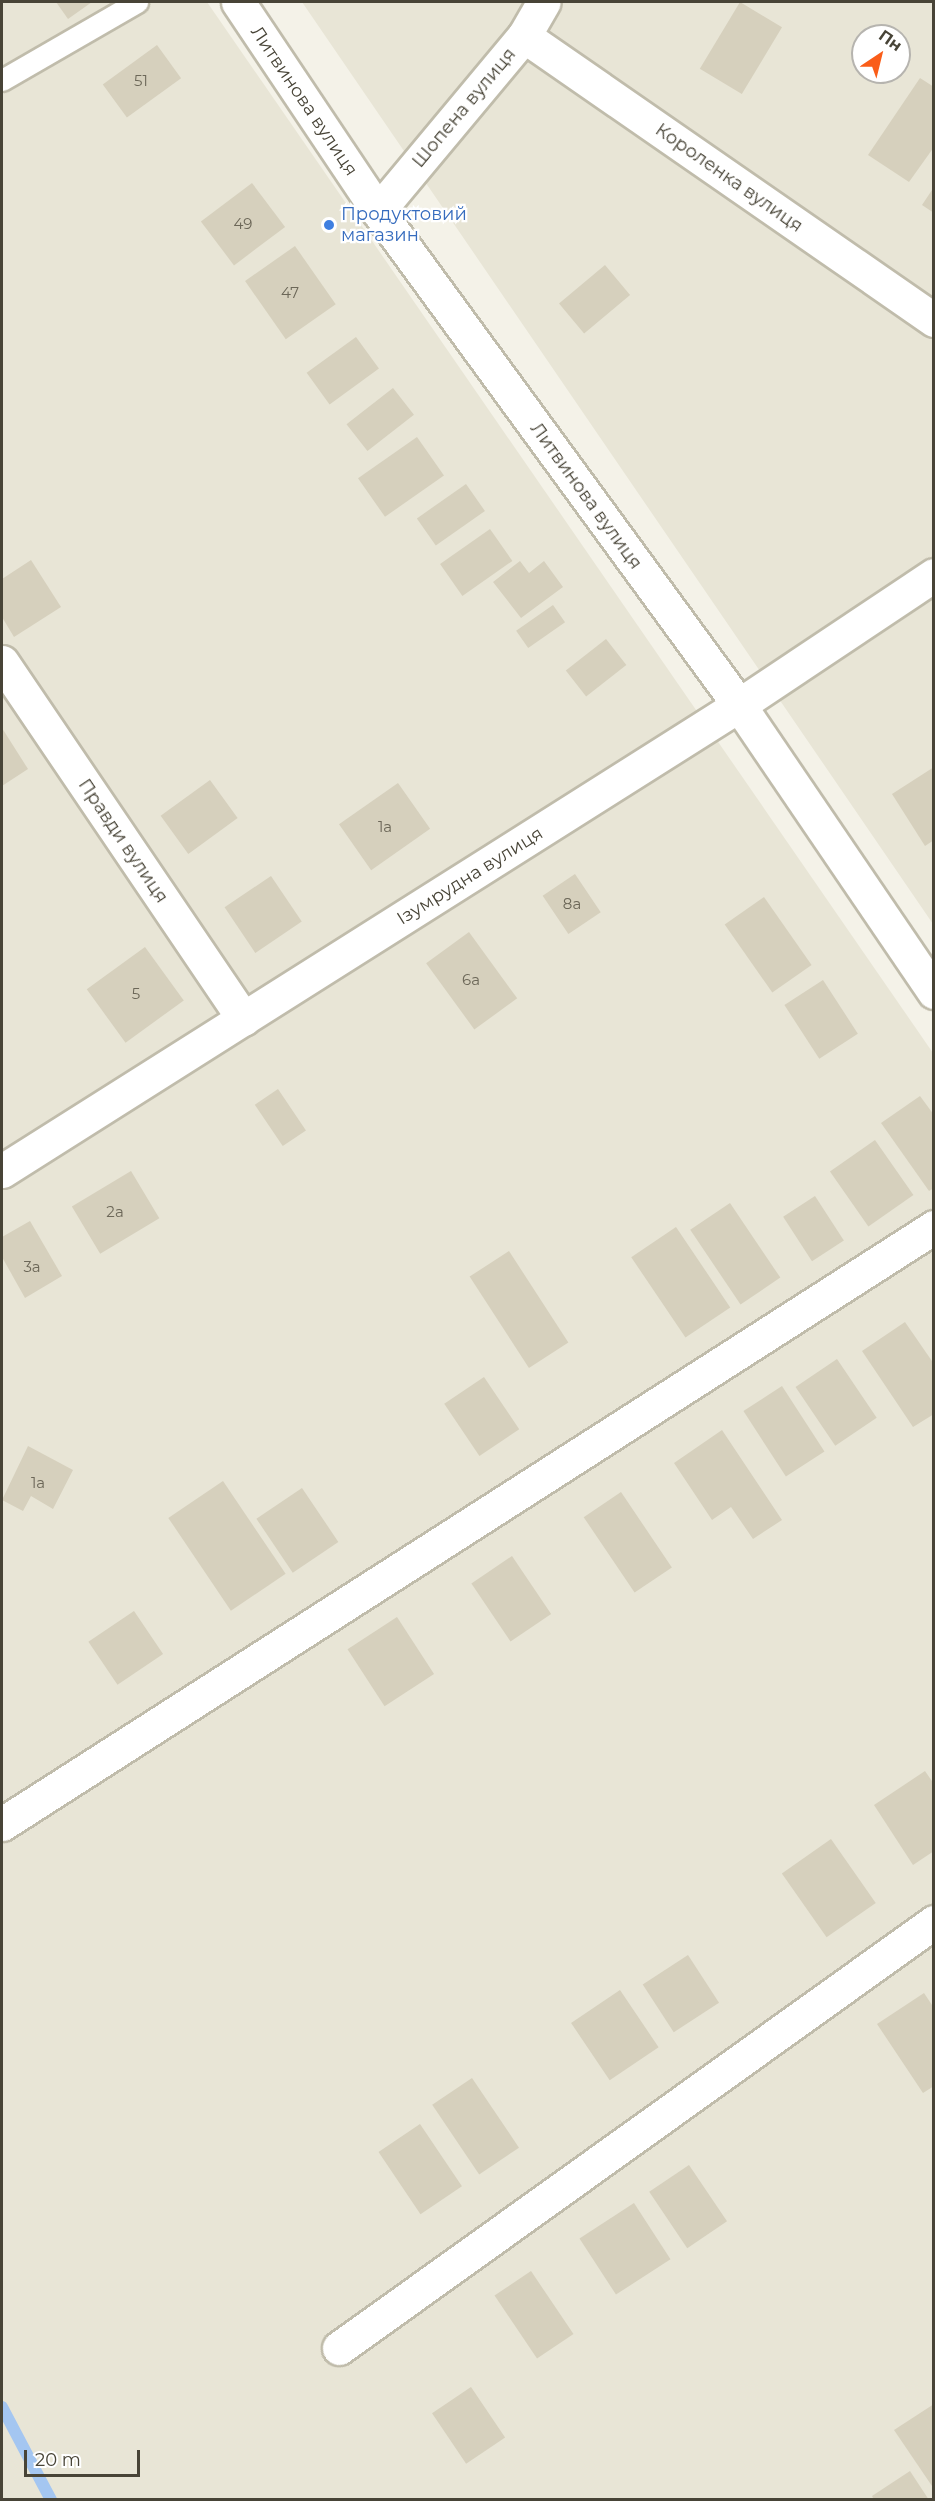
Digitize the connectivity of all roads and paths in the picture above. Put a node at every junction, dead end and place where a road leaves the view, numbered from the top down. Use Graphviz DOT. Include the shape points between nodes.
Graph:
graph roads {
  1 [pos="137,2"];
  2 [pos="238,2"];
  3 [pos="544,2"];
  4 [pos="524,36"];
  5 [pos="2,80"];
  6 [pos="378,211"];
  7 [pos="933,320"];
  8 [pos="933,575"];
  9 [pos="2,662"];
  10 [pos="739,705"];
  11 [pos="933,992"];
  12 [pos="244,1019"];
  13 [pos="2,1171"];
  14 [pos="933,1227"];
  15 [pos="2,1824"];
  16 [pos="933,1922"];
  17 [pos="339,2348"];
  1 -- 5 [label="lane"];
  2 -- 6 [label="street, Литвинова вулиця"];
  3 -- 4 [label="street, Шопена вулиця"];
  4 -- 6 [label="street, Шопена вулиця"];
  4 -- 7 [label="street, Короленка вулиця"];
  6 -- 10 [label="street, Литвинова вулиця"];
  8 -- 10 [label="street, Ізумрудна вулиця"];
  9 -- 12 [label="street, Правди вулиця"];
  10 -- 11 [label="street, Литвинова вулиця"];
  10 -- 12 [label="street, Ізумрудна вулиця"];
  12 -- 13 [label="street, Ізумрудна вулиця"];
  14 -- 15 [label="street"];
  16 -- 17 [label="street"];
}
